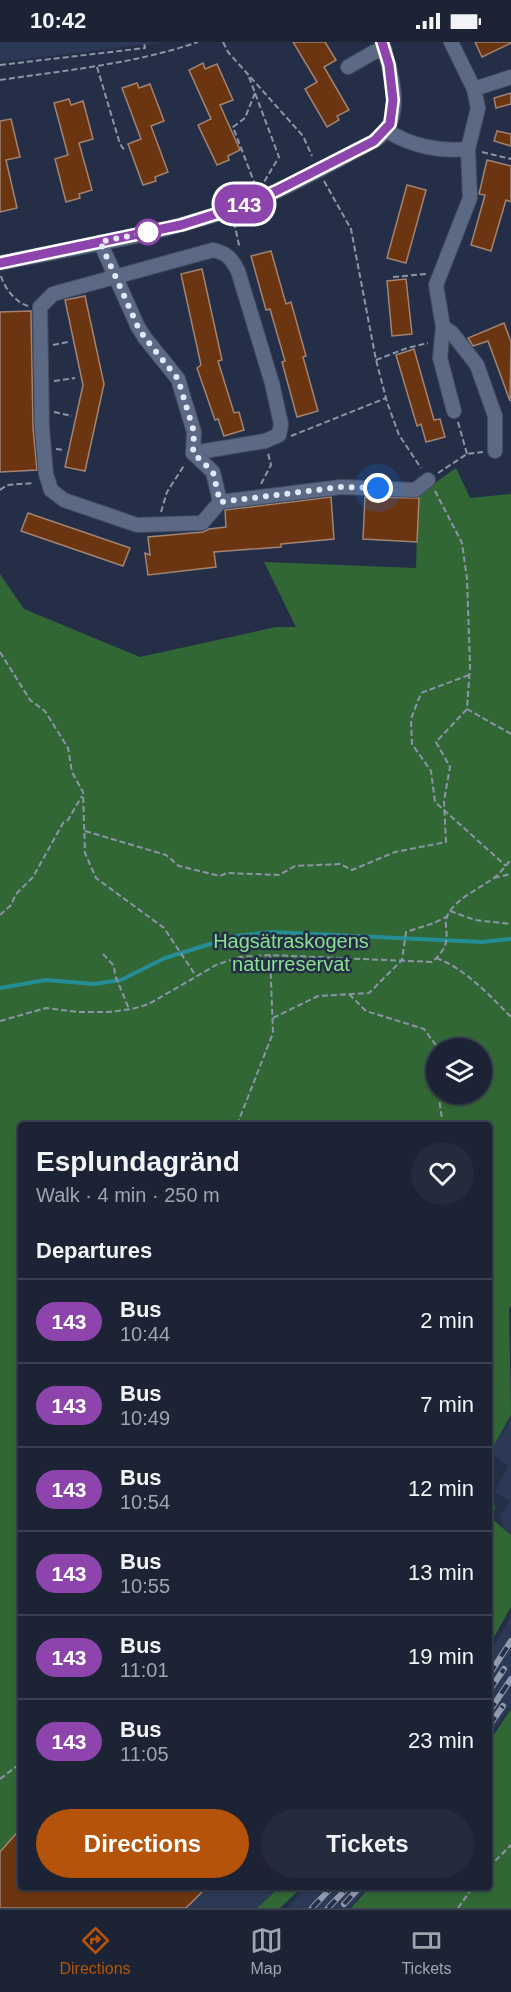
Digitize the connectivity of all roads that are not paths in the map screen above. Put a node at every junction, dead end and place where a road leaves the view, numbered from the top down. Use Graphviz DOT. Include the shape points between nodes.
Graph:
graph roads {
  1 [pos="451,42"];
  2 [pos="383,46"];
  3 [pos="348,67"];
  4 [pos="511,77"];
  5 [pos="474,90"];
  6 [pos="386,130"];
  7 [pos="468,149"];
  8 [pos="100,242"];
  9 [pos="0,263"];
  10 [pos="115,276"];
  11 [pos="443,331"];
  12 [pos="454,411"];
  13 [pos="495,451"];
  14 [pos="193,453"];
  15 [pos="428,480"];
  16 [pos="220,502"];
  1 -- 5 [label="street"];
  2 -- 3 [label="street"];
  2 -- 6 [label="street" via="393,100"];
  4 -- 5 [label="street"];
  5 -- 7 [label="street" via="478,108"];
  6 -- 7 [label="street" via="398,138 438,150"];
  6 -- 8 [label="street" via="374,141 261,198 181,225"];
  7 -- 11 [label="street" via="470,198 436,285"];
  8 -- 9 [label="street"];
  8 -- 10 [label="street"];
  10 -- 14 [label="street" via="145,338 178,379 194,432"];
  10 -- 14 [label="street" via="213,250 232,259 238,271 272,383 279,435 265,441"];
  10 -- 16 [label="street" via="53,294 40,307 42,410 46,474 51,490 64,500 137,525 202,523"];
  11 -- 12 [label="street" via="440,358"];
  11 -- 13 [label="street" via="452,333 477,365 495,416"];
  14 -- 16 [label="street" via="213,472"];
  15 -- 16 [label="street" via="415,490 341,487"];
}
